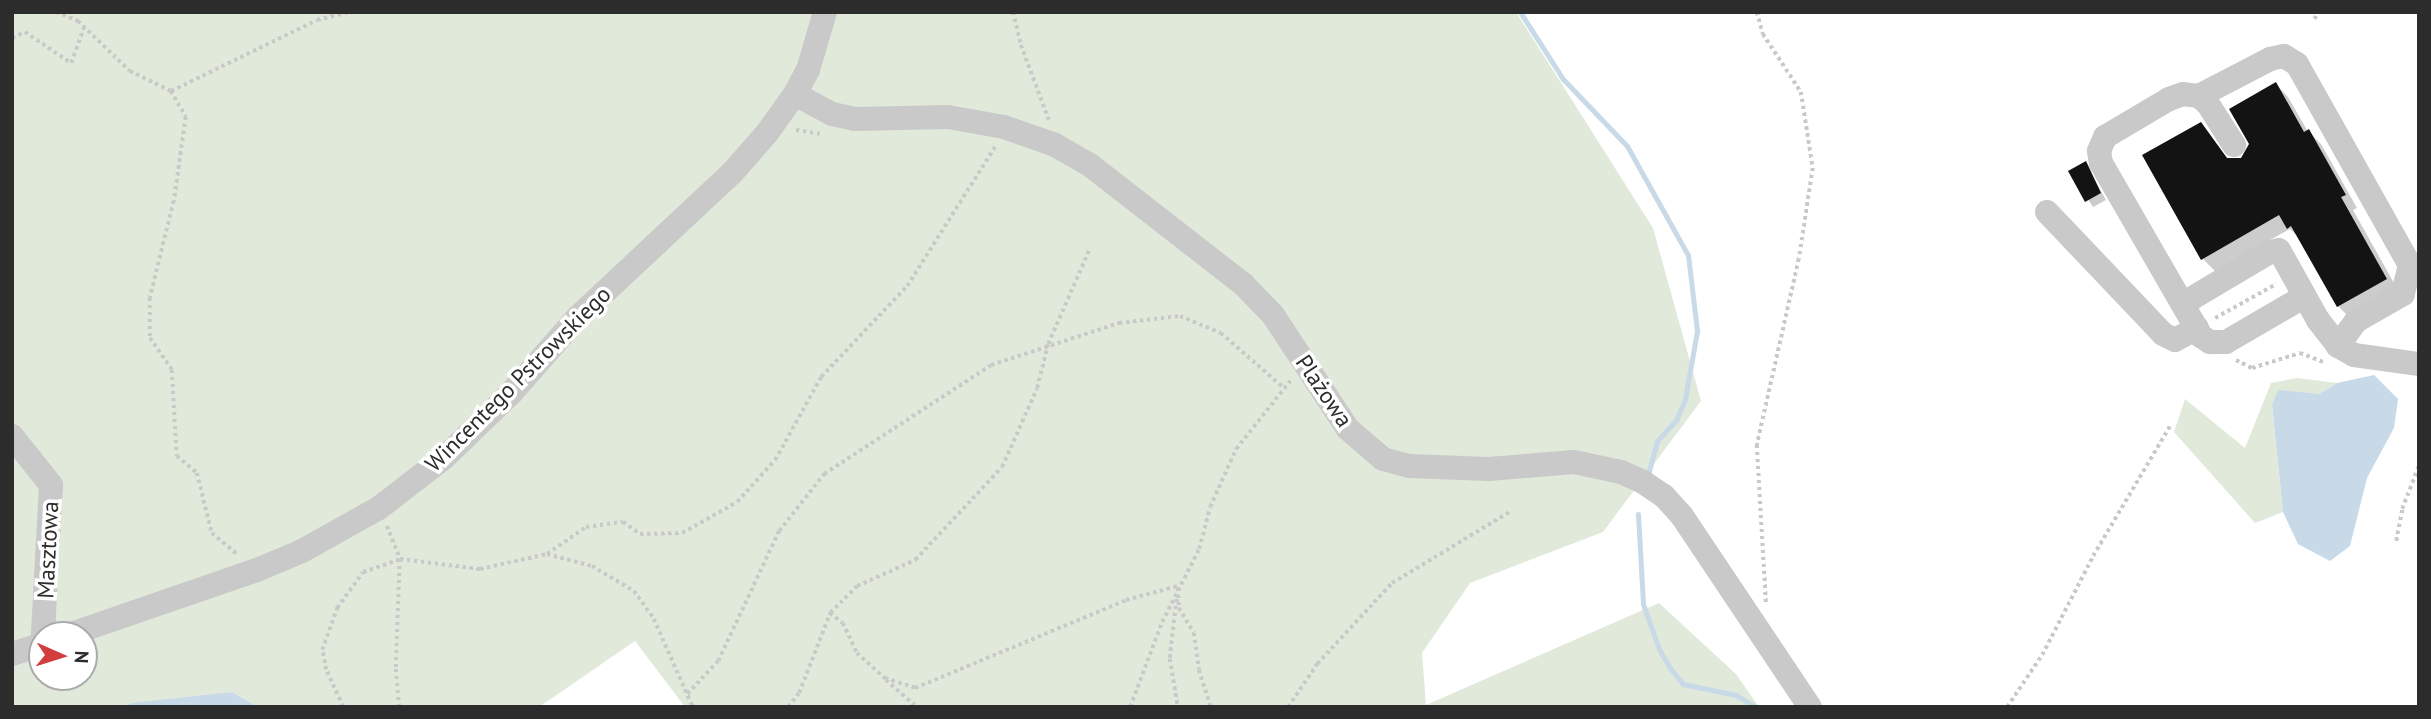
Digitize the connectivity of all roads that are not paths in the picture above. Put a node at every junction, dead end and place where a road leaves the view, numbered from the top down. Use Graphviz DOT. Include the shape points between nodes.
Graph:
graph roads {
  1 [pos="825,12"];
  2 [pos="795,94"];
  3 [pos="2199,96"];
  4 [pos="2234,145"];
  5 [pos="2047,212"];
  6 [pos="2305,296"];
  7 [pos="2191,299"];
  8 [pos="2197,328"];
  9 [pos="2333,355"];
  10 [pos="2419,364"];
  11 [pos="12,436"];
  12 [pos="44,621"];
  13 [pos="98,625"];
  14 [pos="1810,707"];
  1 -- 2 [label="street, Wincentego Pstrowskiego" via="820,39"];
  2 -- 13 [label="street, Wincentego Pstrowskiego" via="732,173 578,317 512,392 445,457 380,508 257,570"];
  2 -- 14 [label="street, Plażowa" via="832,114 855,118 948,117 1004,127 1055,145 1119,184 1221,265 1273,316 1348,429 1382,459 1409,466 1489,469 1574,463 1621,472 1664,496"];
  3 -- 4 [label="street"];
  3 -- 7 [label="street" via="2183,94 2169,99 2105,137 2099,151 2101,163"];
  3 -- 9 [label="street" via="2270,59 2284,56 2297,64 2410,265 2403,294 2356,320"];
  5 -- 8 [label="street" via="2163,334 2175,340"];
  6 -- 7 [label="street" via="2279,250"];
  6 -- 8 [label="street" via="2226,342 2210,342"];
  6 -- 9 [label="street"];
  7 -- 8 [label="street"];
  9 -- 10 [label="street"];
  11 -- 12 [label="street, Masztowa" via="51,485"];
}
